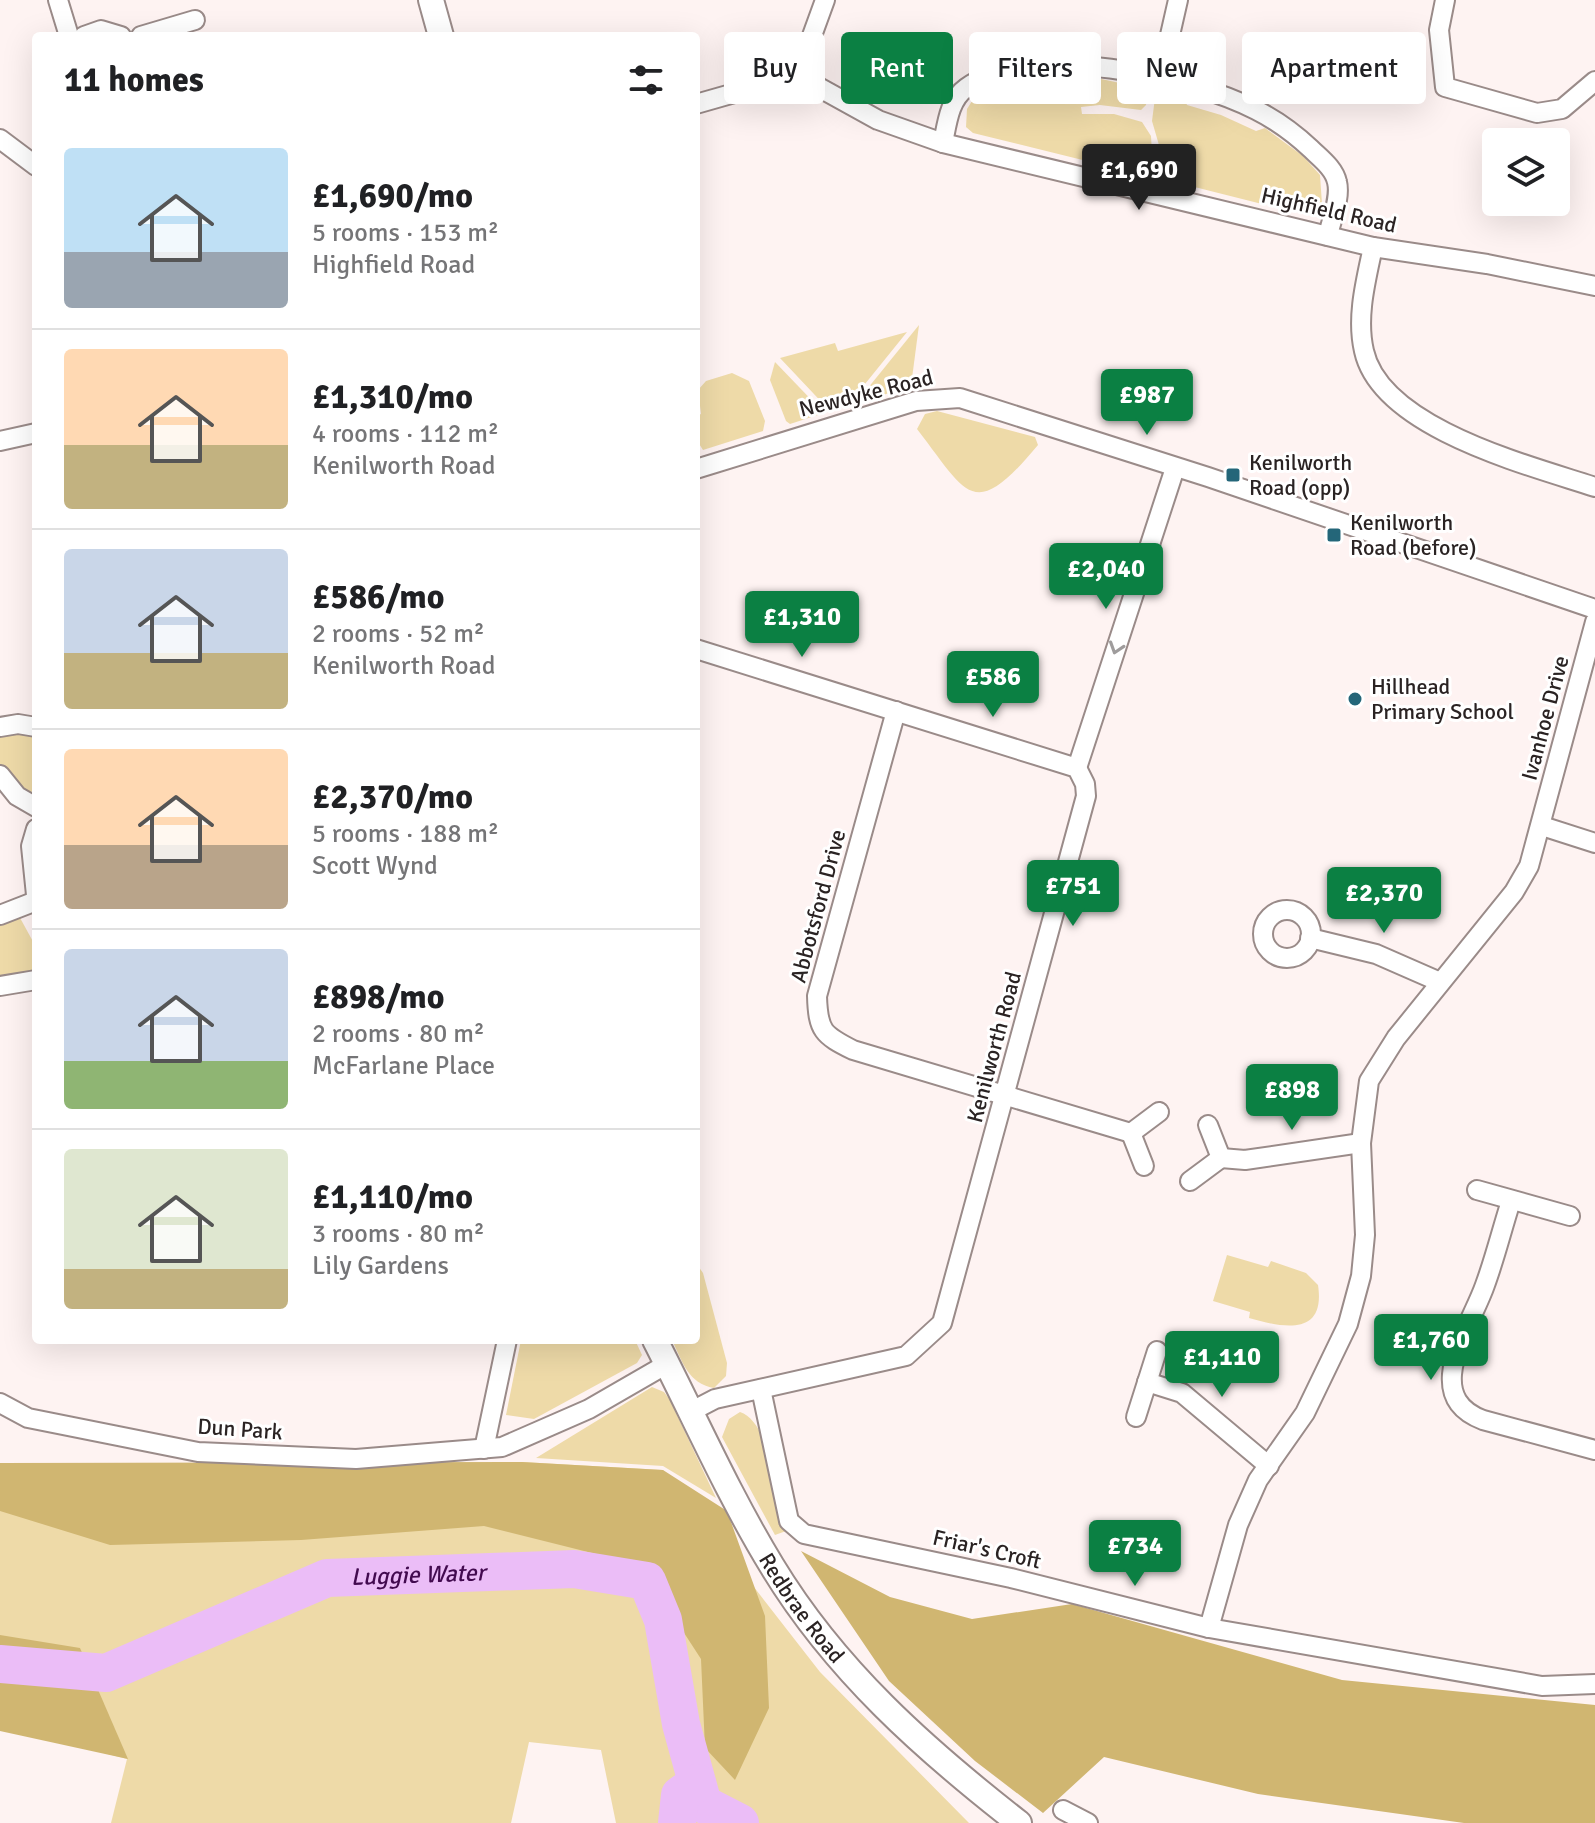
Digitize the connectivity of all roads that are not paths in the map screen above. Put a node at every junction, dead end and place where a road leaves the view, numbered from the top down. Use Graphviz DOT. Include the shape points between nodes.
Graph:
graph roads {
  1 [pos="58,0"];
  2 [pos="431,0"];
  3 [pos="825,0"];
  4 [pos="1178,0"];
  5 [pos="1445,0"];
  6 [pos="195,20"];
  7 [pos="68,32"];
  8 [pos="154,32"];
  9 [pos="440,32"];
  10 [pos="813,32"];
  11 [pos="1171,32"];
  12 [pos="1117,71"];
  13 [pos="1595,81"];
  14 [pos="825,91"];
  15 [pos="724,96"];
  16 [pos="1226,98"];
  17 [pos="700,103"];
  18 [pos="0,139"];
  19 [pos="943,143"];
  20 [pos="32,163"];
  21 [pos="1328,236"];
  22 [pos="1373,247"];
  23 [pos="1595,286"];
  24 [pos="32,434"];
  25 [pos="0,441"];
  26 [pos="700,468"];
  27 [pos="1175,468"];
  28 [pos="1595,487"];
  29 [pos="1595,609"];
  30 [pos="1595,622"];
  31 [pos="700,650"];
  32 [pos="896,711"];
  33 [pos="32,726"];
  34 [pos="0,727"];
  35 [pos="1077,768"];
  36 [pos="0,775"];
  37 [pos="32,805"];
  38 [pos="1542,826"];
  39 [pos="1595,843"];
  40 [pos="32,900"];
  41 [pos="0,915"];
  42 [pos="1310,938"];
  43 [pos="32,981"];
  44 [pos="1440,982"];
  45 [pos="0,986"];
  46 [pos="1006,1094"];
  47 [pos="1159,1112"];
  48 [pos="1208,1125"];
  49 [pos="1131,1133"];
  50 [pos="1361,1143"];
  51 [pos="1221,1158"];
  52 [pos="1144,1166"];
  53 [pos="1190,1181"];
  54 [pos="1477,1190"];
  55 [pos="1511,1201"];
  56 [pos="1570,1216"];
  57 [pos="506,1344"];
  58 [pos="657,1344"];
  59 [pos="1157,1351"];
  60 [pos="667,1364"];
  61 [pos="1147,1382"];
  62 [pos="761,1389"];
  63 [pos="0,1403"];
  64 [pos="690,1412"];
  65 [pos="1136,1417"];
  66 [pos="484,1449"];
  67 [pos="1595,1450"];
  68 [pos="1269,1466"];
  69 [pos="1209,1628"];
  70 [pos="1595,1684"];
  71 [pos="1063,1810"];
  72 [pos="1019,1823"];
  73 [pos="1088,1823"];
  1 -- 7 [label="street"];
  2 -- 9 [label="street"];
  3 -- 10 [label="street"];
  4 -- 11 [label="street"];
  5 -- 13 [label="street" via="1439,30 1445,87 1537,113 1562,109"];
  6 -- 8 [label="street"];
  12 -- 19 [label="street" via="1083,64 987,78 955,99"];
  14 -- 19 [label="street, Highfield Road" via="878,120"];
  15 -- 17 [label="street"];
  16 -- 21 [label="street" via="1285,127 1320,158 1337,182"];
  18 -- 20 [label="street"];
  19 -- 21 [label="street, Highfield Road"];
  21 -- 22 [label="street, Highfield Road"];
  22 -- 23 [label="street, Highfield Road"];
  22 -- 28 [label="street" via="1361,318 1374,379 1422,418 1475,445"];
  24 -- 25 [label="street"];
  26 -- 27 [label="street, Newdyke Road" via="838,423 941,397 960,398"];
  27 -- 29 [label="street, Newdyke Road"];
  27 -- 35 [label="street, one-way"];
  30 -- 38 [label="street, Ivanhoe Drive"];
  31 -- 32 [label="street"];
  32 -- 35 [label="street"];
  32 -- 46 [label="street, Abbotsford Drive" via="817,996 818,1019 826,1036 853,1050"];
  33 -- 34 [label="street"];
  35 -- 46 [label="street, Kenilworth Road" via="1086,796"];
  36 -- 37 [label="street"];
  38 -- 39 [label="street"];
  38 -- 44 [label="street, Ivanhoe Drive" via="1514,892"];
  40 -- 41 [label="street"];
  42 -- 44 [label="street" via="1376,954"];
  43 -- 45 [label="street"];
  44 -- 50 [label="street, Ivanhoe Drive" via="1369,1081"];
  46 -- 49 [label="street, Abbotsford Drive"];
  46 -- 62 [label="street, Kenilworth Road" via="942,1323 906,1356"];
  47 -- 49 [label="street"];
  48 -- 51 [label="street"];
  49 -- 52 [label="street"];
  50 -- 51 [label="street" via="1245,1160"];
  50 -- 68 [label="street, Ivanhoe Drive" via="1365,1235 1348,1324 1305,1413"];
  51 -- 53 [label="street"];
  54 -- 55 [label="street"];
  55 -- 56 [label="street"];
  55 -- 67 [label="street" via="1452,1371 1457,1402 1466,1414 1483,1420"];
  57 -- 66 [label="street"];
  58 -- 60 [label="street, Redbrae Road"];
  59 -- 61 [label="street"];
  60 -- 64 [label="street, Redbrae Road"];
  60 -- 66 [label="street, Dun Park" via="589,1409 502,1447"];
  61 -- 65 [label="street"];
  61 -- 68 [label="street" via="1182,1393"];
  62 -- 64 [label="street, Kenilworth Road" via="715,1399"];
  62 -- 69 [label="street, Friar's Croft" via="789,1521 798,1532"];
  63 -- 66 [label="street, Dun Park" via="28,1418 198,1452 356,1459"];
  64 -- 72 [label="street, Redbrae Road" via="773,1569 825,1642 885,1710"];
  68 -- 69 [label="street, Ivanhoe Drive" via="1238,1525"];
  69 -- 70 [label="street, Friar's Croft" via="1526,1684"];
  71 -- 73 [label="street"];
}
